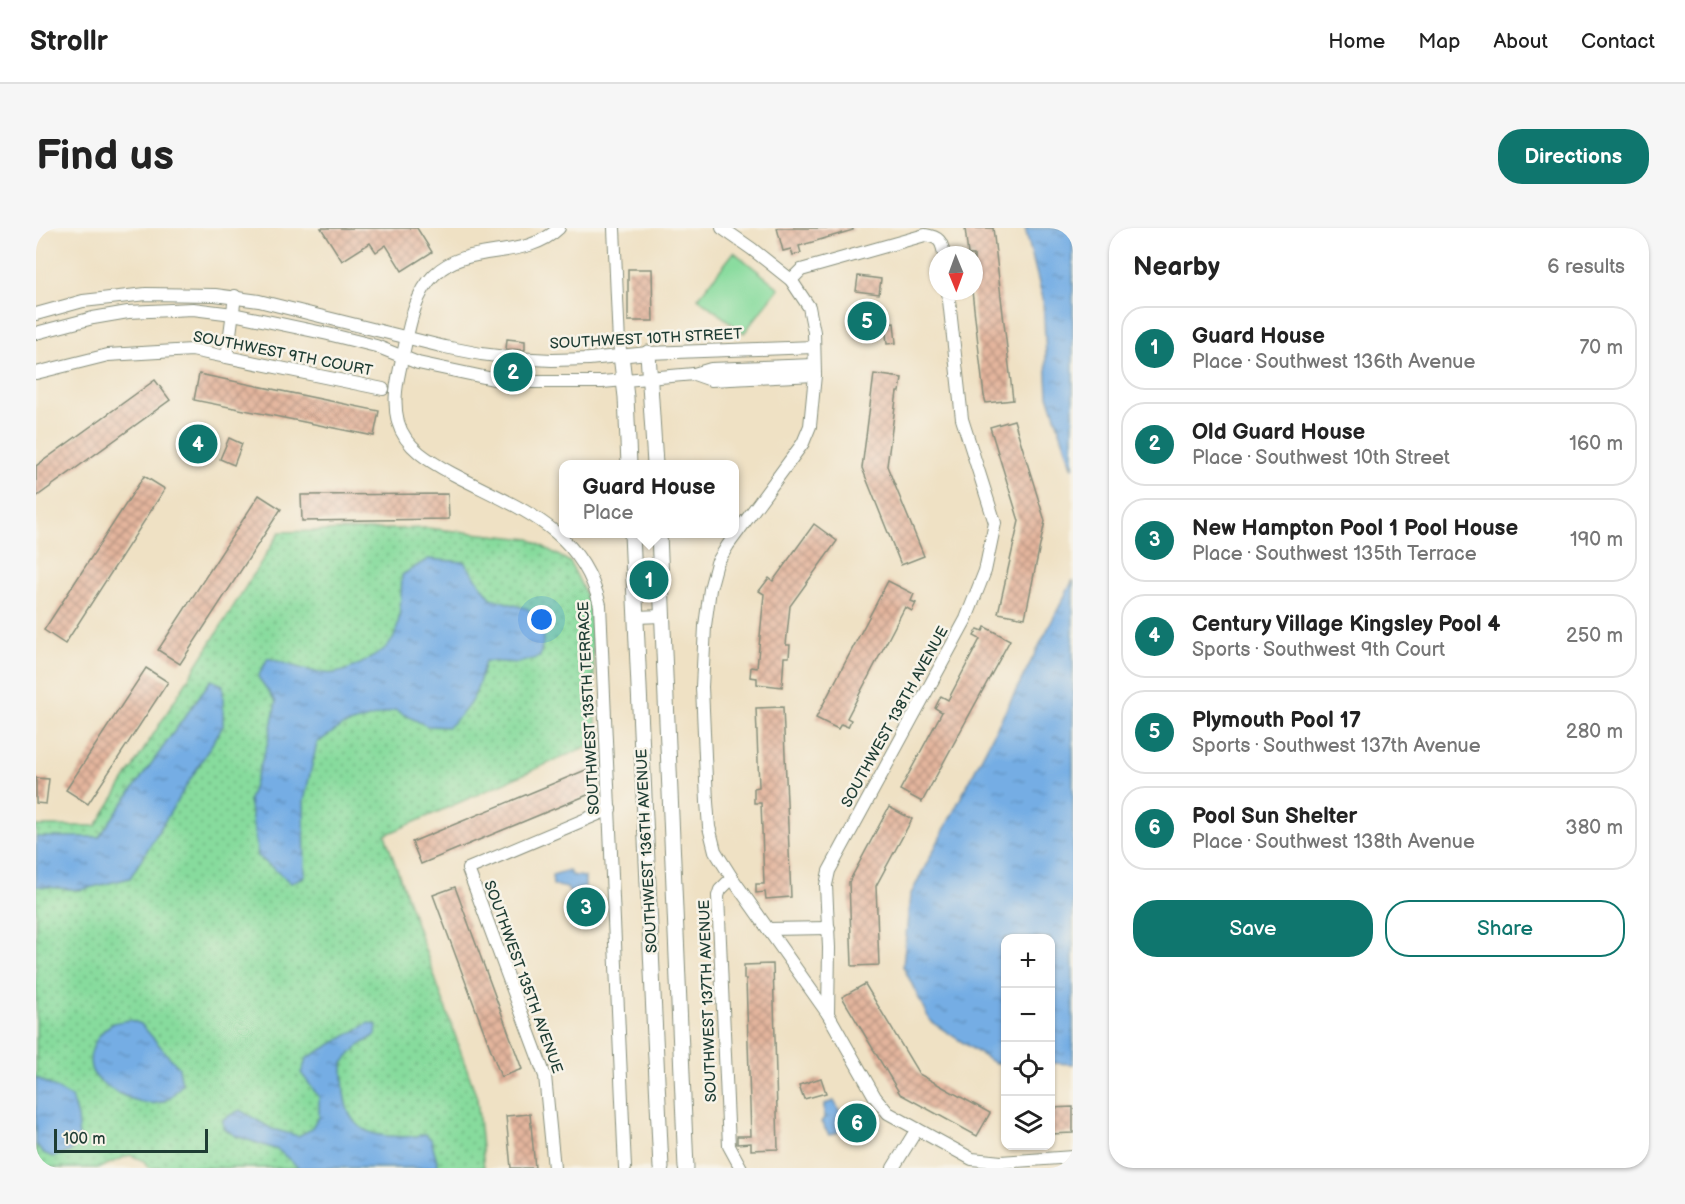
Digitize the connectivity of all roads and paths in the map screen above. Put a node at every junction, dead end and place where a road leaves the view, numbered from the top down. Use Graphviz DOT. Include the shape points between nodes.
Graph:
graph roads {
  1 [pos="559,228"];
  2 [pos="614,228"];
  3 [pos="722,228"];
  4 [pos="942,246"];
  5 [pos="791,280"];
  6 [pos="235,296"];
  7 [pos="949,300"];
  8 [pos="36,314"];
  9 [pos="233,314"];
  10 [pos="36,333"];
  11 [pos="407,337"];
  12 [pos="814,347"];
  13 [pos="648,353"];
  14 [pos="403,356"];
  15 [pos="621,356"];
  16 [pos="227,357"];
  17 [pos="815,370"];
  18 [pos="36,373"];
  19 [pos="650,378"];
  20 [pos="625,380"];
  21 [pos="383,389"];
  22 [pos="629,460"];
  23 [pos="656,460"];
  24 [pos="739,530"];
  25 [pos="559,535"];
  26 [pos="562,538"];
  27 [pos="632,538"];
  28 [pos="658,538"];
  29 [pos="733,538"];
  30 [pos="662,616"];
  31 [pos="636,617"];
  32 [pos="610,809"];
  33 [pos="732,878"];
  34 [pos="829,928"];
  35 [pos="768,929"];
  36 [pos="828,1014"];
  37 [pos="917,1129"];
  38 [pos="1073,1157"];
  39 [pos="554,1168"];
  40 [pos="625,1168"];
  41 [pos="661,1168"];
  42 [pos="686,1168"];
  43 [pos="741,1168"];
  44 [pos="893,1168"];
  1 -- 11 [label="street, SOUTHWEST 135TH TERRACE" via="545,240 529,246 478,253 442,268 422,290"];
  2 -- 15 [label="street"];
  3 -- 5 [label="street"];
  4 -- 5 [label="street" via="936,237 925,235 801,270"];
  5 -- 12 [label="street" via="809,307"];
  6 -- 8 [label="street, SOUTHWEST 10TH STREET" via="146,294 83,301"];
  6 -- 9 [label="street"];
  6 -- 11 [label="street, SOUTHWEST 10TH STREET"];
  7 -- 34 [label="street, SOUTHWEST 138TH AVENUE" via="962,419 995,523 985,571 966,619 829,871"];
  9 -- 10 [label="street" via="193,309 128,312"];
  9 -- 14 [label="street" via="376,346"];
  9 -- 16 [label="street"];
  11 -- 14 [label="street, SOUTHWEST 135TH TERRACE"];
  11 -- 15 [label="street, SOUTHWEST 10TH STREET" via="505,357 552,360"];
  12 -- 13 [label="street, SOUTHWEST 10TH STREET"];
  12 -- 17 [label="street"];
  13 -- 15 [label="street, SOUTHWEST 10TH STREET"];
  13 -- 19 [label="street"];
  14 -- 20 [label="street" via="418,363 507,382"];
  14 -- 25 [label="street, SOUTHWEST 135TH TERRACE" via="396,406 398,424 409,442 435,464 534,517"];
  15 -- 20 [label="street"];
  16 -- 18 [label="street, SOUTHWEST 9TH COURT" via="192,350 108,355"];
  16 -- 21 [label="street, SOUTHWEST 9TH COURT"];
  17 -- 19 [label="street" via="711,380 694,374"];
  17 -- 24 [label="street" via="810,426 803,443"];
  19 -- 20 [label="street"];
  19 -- 23 [label="street"];
  20 -- 22 [label="street"];
  26 -- 32 [label="street, SOUTHWEST 135TH TERRACE" via="591,576 600,605"];
  27 -- 31 [label="street, SOUTHWEST 136TH AVENUE"];
  28 -- 30 [label="street, SOUTHWEST 136TH AVENUE"];
  29 -- 33 [label="street" via="717,563 710,589 702,687 709,827 715,851"];
  30 -- 31 [label="street"];
  30 -- 42 [label="street, SOUTHWEST 136TH AVENUE"];
  31 -- 41 [label="street, SOUTHWEST 136TH AVENUE"];
  32 -- 39 [label="street, SOUTHWEST 135TH AVENUE" via="468,869 545,1076"];
  32 -- 40 [label="street, SOUTHWEST 135TH TERRACE"];
  33 -- 35 [label="street"];
  33 -- 43 [label="street, SOUTHWEST 137TH AVENUE" via="718,896 729,1146"];
  34 -- 35 [label="street"];
  34 -- 36 [label="street, SOUTHWEST 138TH AVENUE"];
  35 -- 36 [label="street"];
  36 -- 37 [label="street, SOUTHWEST 138TH AVENUE" via="875,1098 888,1113"];
  37 -- 38 [label="street, SOUTHWEST 138TH AVENUE" via="972,1159 1001,1162"];
  37 -- 44 [label="street"];
}
